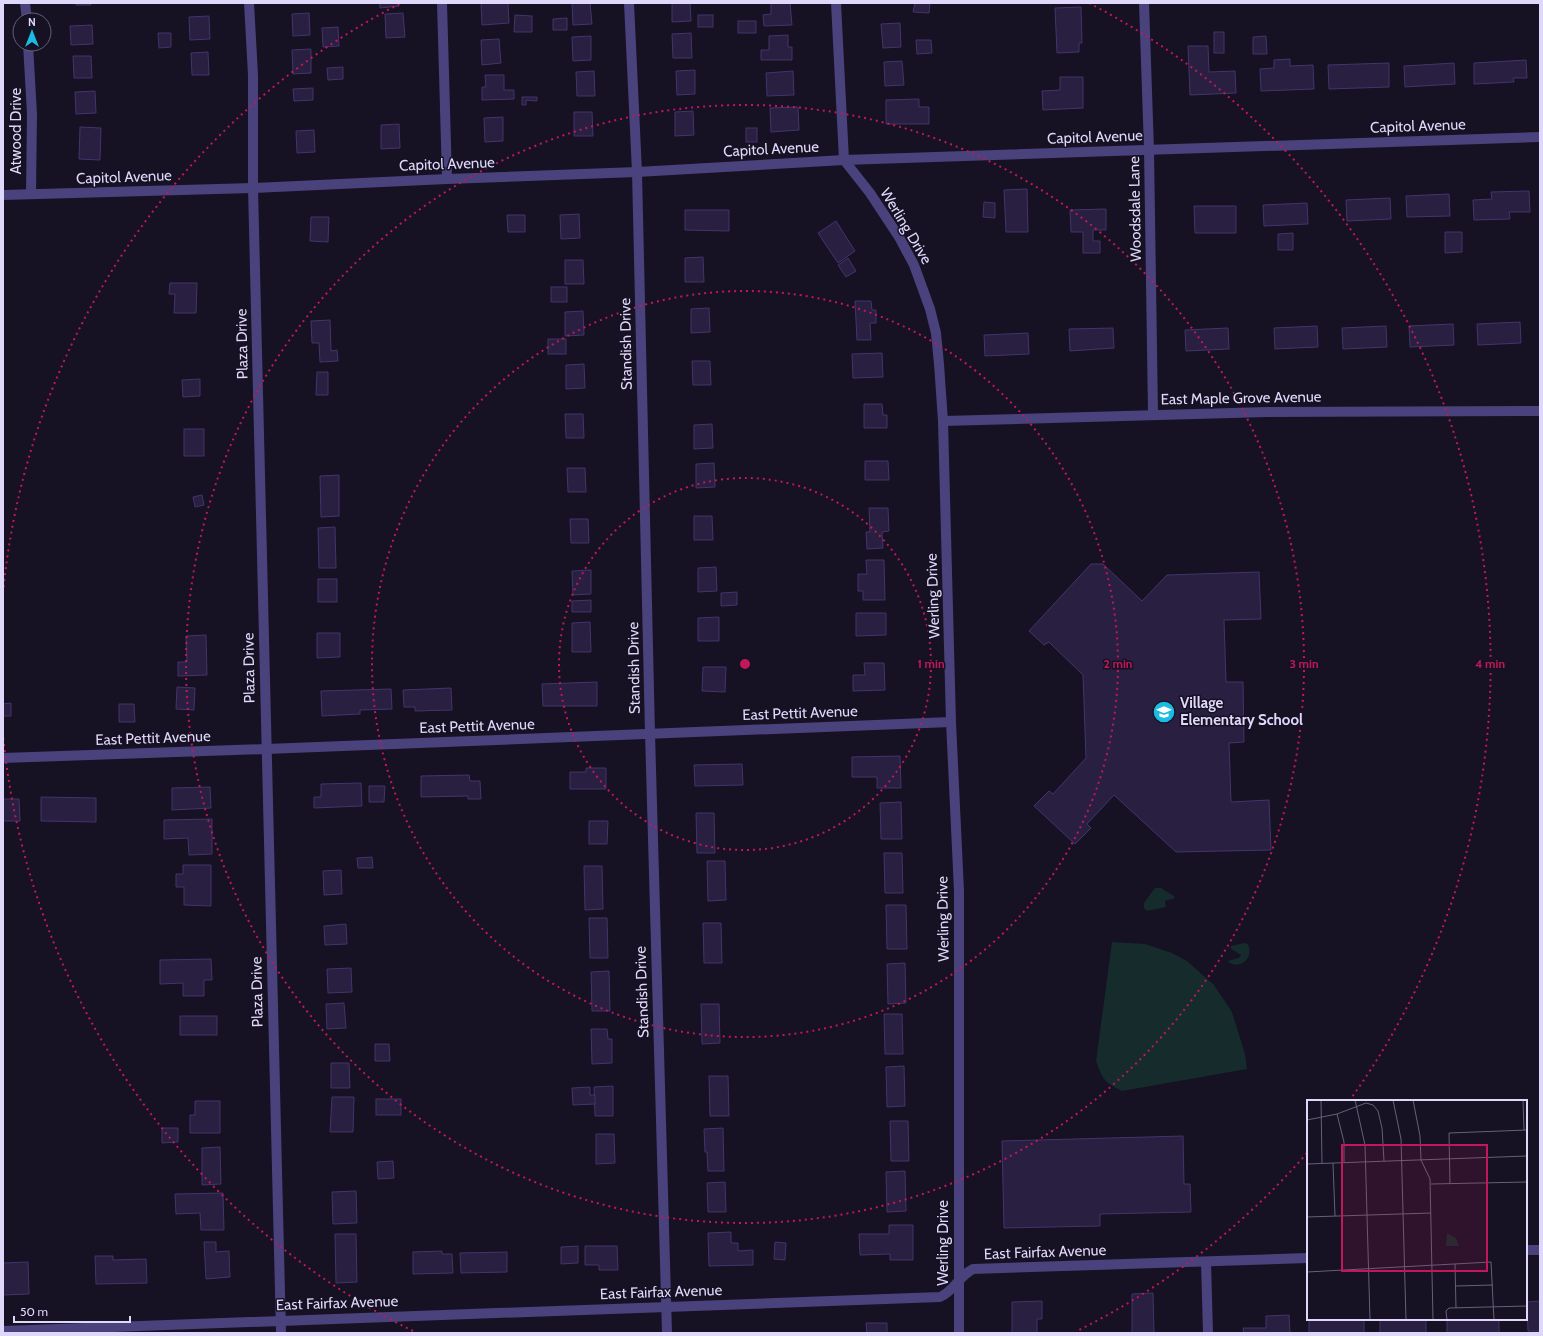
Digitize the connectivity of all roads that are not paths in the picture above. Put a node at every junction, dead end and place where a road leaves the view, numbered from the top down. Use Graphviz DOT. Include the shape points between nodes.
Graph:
graph roads {
  1 [pos="249,3"];
  2 [pos="442,3"];
  3 [pos="629,3"];
  4 [pos="836,3"];
  5 [pos="1144,3"];
  6 [pos="28,52"];
  7 [pos="1540,137"];
  8 [pos="1149,150"];
  9 [pos="844,160"];
  10 [pos="637,172"];
  11 [pos="447,179"];
  12 [pos="253,188"];
  13 [pos="31,194"];
  14 [pos="3,195"];
  15 [pos="1540,411"];
  16 [pos="1153,414"];
  17 [pos="943,421"];
  18 [pos="951,722"];
  19 [pos="650,733"];
  20 [pos="266,749"];
  21 [pos="3,758"];
  22 [pos="1527,1250"];
  23 [pos="1540,1250"];
  24 [pos="1307,1258"];
  25 [pos="1206,1262"];
  26 [pos="958,1280"];
  27 [pos="666,1306"];
  28 [pos="280,1320"];
  29 [pos="3,1331"];
  30 [pos="281,1333"];
  31 [pos="667,1333"];
  32 [pos="959,1333"];
  33 [pos="1208,1333"];
  1 -- 12 [label="street, Plaza Drive" via="253,75"];
  2 -- 11 [label="street"];
  3 -- 10 [label="street, Standish Drive"];
  4 -- 9 [label="street"];
  5 -- 8 [label="street, Woodsdale Lane"];
  6 -- 13 [label="street, Atwood Drive" via="32,114"];
  7 -- 8 [label="street, Capitol Avenue"];
  8 -- 9 [label="street, Capitol Avenue"];
  8 -- 16 [label="street, Woodsdale Lane"];
  9 -- 10 [label="street, Capitol Avenue"];
  9 -- 17 [label="street, Werling Drive" via="899,237 923,287 936,334"];
  10 -- 11 [label="street, Capitol Avenue"];
  10 -- 19 [label="street, Standish Drive"];
  11 -- 12 [label="street, Capitol Avenue"];
  12 -- 13 [label="street, Capitol Avenue"];
  12 -- 20 [label="street, Plaza Drive"];
  13 -- 14 [label="street, Capitol Avenue"];
  15 -- 16 [label="street, East Maple Grove Avenue"];
  16 -- 17 [label="street, East Maple Grove Avenue"];
  17 -- 18 [label="street, Werling Drive"];
  18 -- 19 [label="street, East Pettit Avenue"];
  18 -- 26 [label="street, Werling Drive" via="959,891"];
  19 -- 20 [label="street, East Pettit Avenue"];
  19 -- 27 [label="street, Standish Drive"];
  20 -- 21 [label="street, East Pettit Avenue"];
  20 -- 28 [label="street, Plaza Drive"];
  22 -- 23 [label="street"];
  24 -- 25 [label="street, East Fairfax Avenue"];
  25 -- 26 [label="street, East Fairfax Avenue" via="973,1269"];
  25 -- 33 [label="street"];
  26 -- 27 [label="street, East Fairfax Avenue" via="952,1290 940,1297"];
  26 -- 32 [label="street, Werling Drive"];
  27 -- 28 [label="street, East Fairfax Avenue"];
  27 -- 31 [label="street, Standish Drive"];
  28 -- 29 [label="street, East Fairfax Avenue"];
  28 -- 30 [label="street, Plaza Drive"];
}
